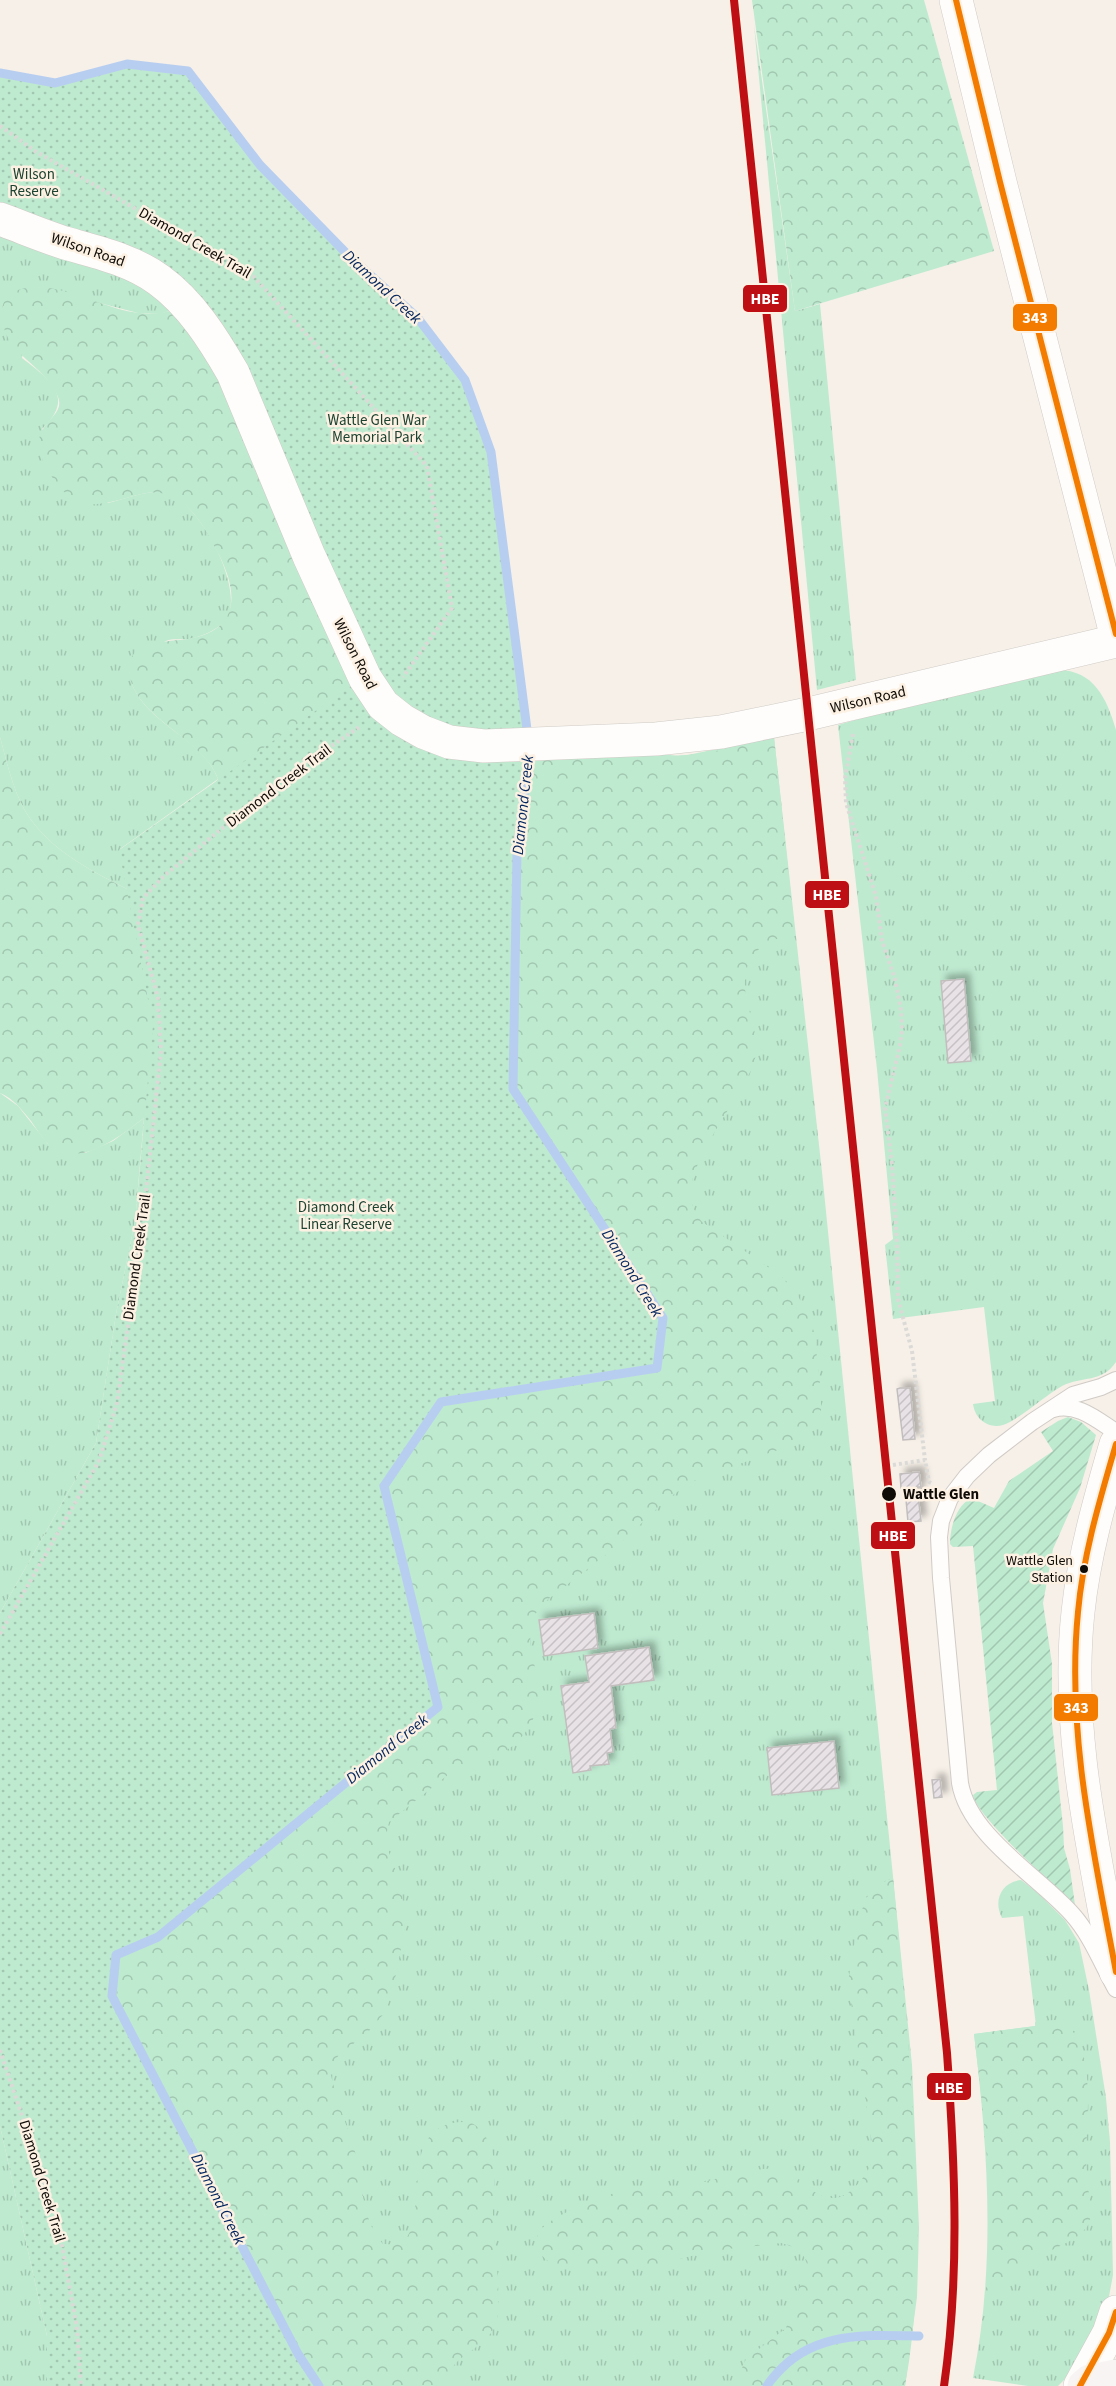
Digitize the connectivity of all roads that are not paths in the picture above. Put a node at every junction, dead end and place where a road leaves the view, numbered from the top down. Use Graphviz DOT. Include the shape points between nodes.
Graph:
graph roads {
  1 [pos="956,0"];
  2 [pos="0,219"];
  3 [pos="1116,634"];
  4 [pos="1116,641"];
  5 [pos="1116,1380"];
  6 [pos="1044,1414"];
  7 [pos="1116,1432"];
  8 [pos="1116,1444"];
  9 [pos="1116,1972"];
  10 [pos="1116,1989"];
  11 [pos="1116,2312"];
  12 [pos="1116,2376"];
  13 [pos="1082,2386"];
  1 -- 3 [label="street"];
  2 -- 4 [label="street, Wilson Road" via="139,268 180,298 200,322 233,373 365,678 383,705 429,735 484,746 619,742 721,732"];
  5 -- 6 [label="lane" via="1073,1395"];
  6 -- 7 [label="lane" via="1073,1408"];
  6 -- 10 [label="lane" via="988,1455 953,1492 941,1521 941,1578 962,1794 983,1829 1073,1915"];
  8 -- 9 [label="street" via="1081,1585 1076,1648 1077,1719 1085,1804"];
  11 -- 13 [label="street"];
  12 -- 13 [label="main road"];
}
